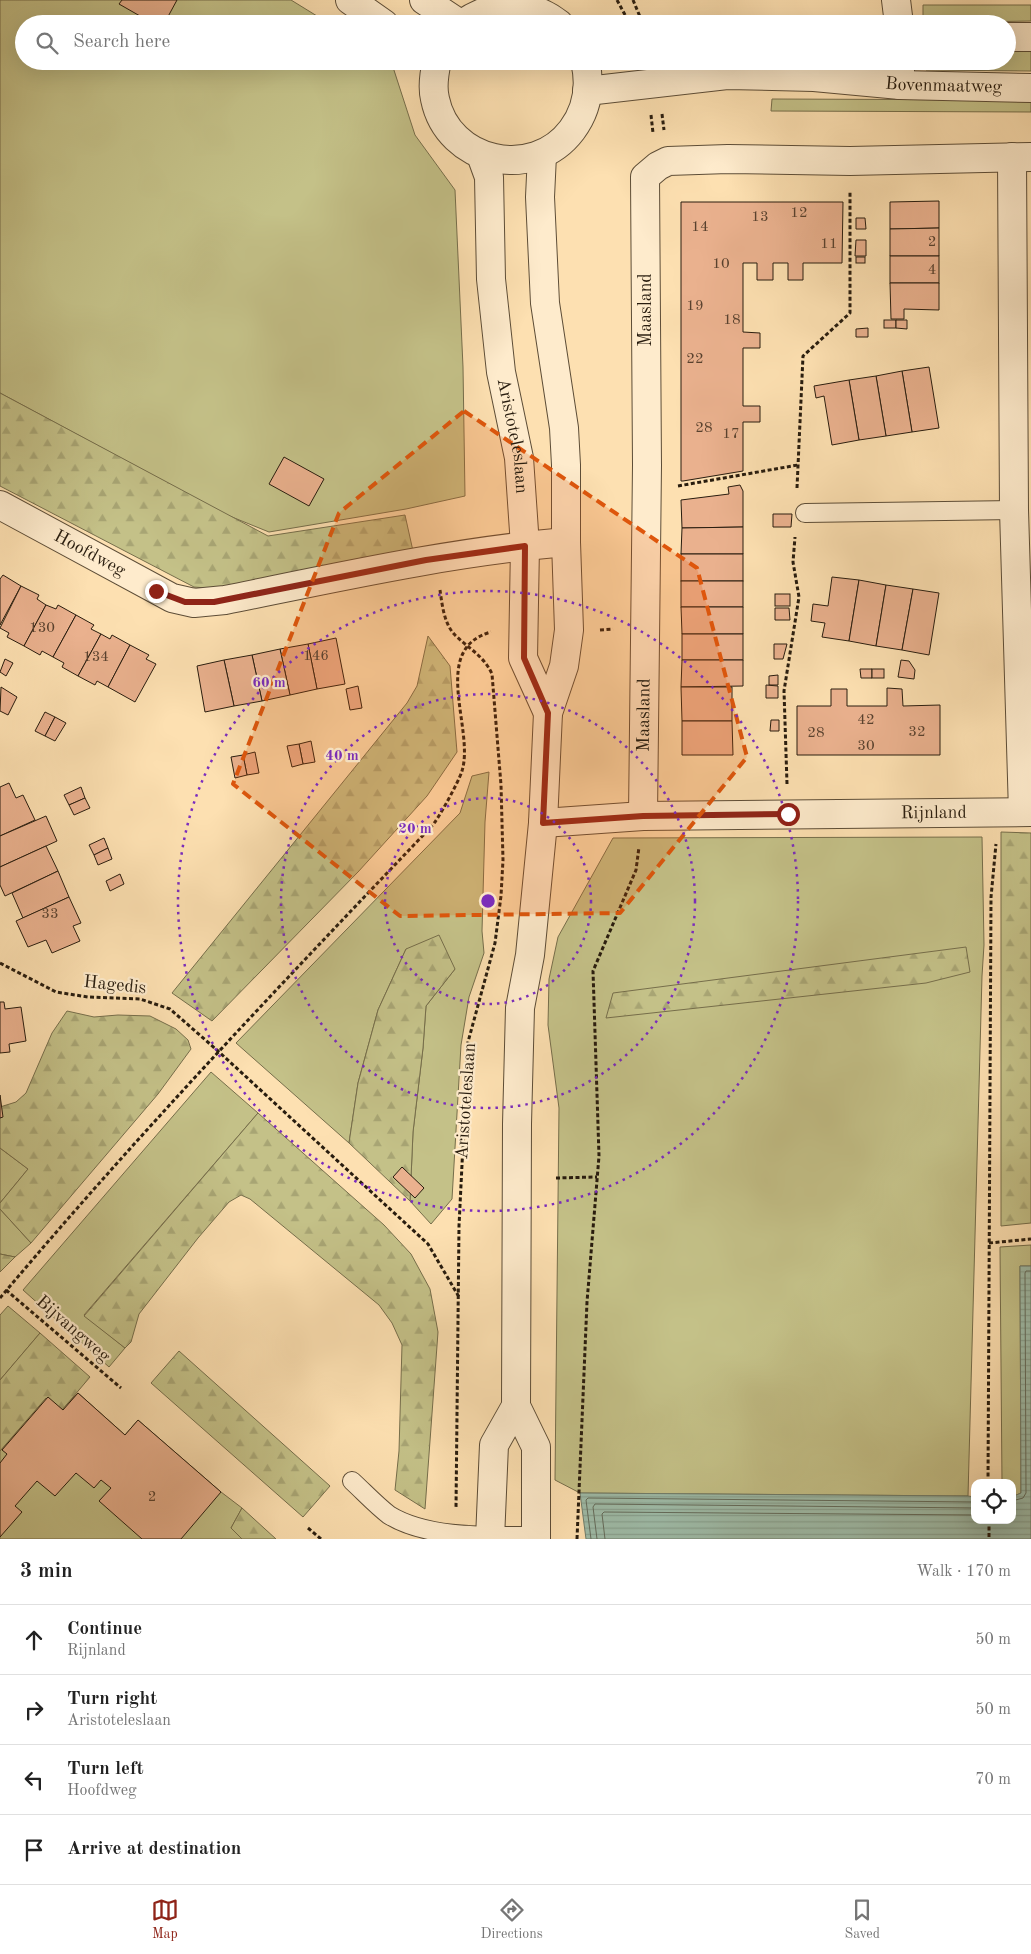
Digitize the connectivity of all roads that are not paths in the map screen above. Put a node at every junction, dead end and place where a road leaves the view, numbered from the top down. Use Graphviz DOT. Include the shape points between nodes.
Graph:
graph roads {
  1 [pos="350,0"];
  2 [pos="424,0"];
  3 [pos="896,0"];
  4 [pos="371,15"];
  5 [pos="447,15"];
  6 [pos="478,15"];
  7 [pos="546,15"];
  8 [pos="898,15"];
  9 [pos="1016,37"];
  10 [pos="1031,37"];
  11 [pos="435,70"];
  12 [pos="587,70"];
  13 [pos="900,73"];
  14 [pos="1031,88"];
  15 [pos="588,92"];
  16 [pos="542,154"];
  17 [pos="481,155"];
  18 [pos="1022,157"];
  19 [pos="1023,463"];
  20 [pos="0,505"];
  21 [pos="1014,510"];
  22 [pos="805,513"];
  23 [pos="566,542"];
  24 [pos="525,546"];
  25 [pos="548,713"];
  26 [pos="1018,813"];
  27 [pos="643,816"];
  28 [pos="543,823"];
  29 [pos="516,1406"];
  30 [pos="352,1481"];
  31 [pos="490,1538"];
  32 [pos="536,1538"];
  1 -- 4 [label="street"];
  2 -- 5 [label="street"];
  3 -- 8 [label="street"];
  6 -- 7 [label="street" via="508,7"];
  9 -- 10 [label="street"];
  11 -- 17 [label="street" via="435,99 441,117 458,140"];
  12 -- 15 [label="street"];
  13 -- 14 [label="street, Bovenmaatweg"];
  13 -- 15 [label="street, Bovenmaatweg" via="814,77 727,75"];
  15 -- 16 [label="street" via="577,124 562,142"];
  16 -- 17 [label="street" via="512,161"];
  16 -- 23 [label="street, Aristoteleslaan" via="540,197 545,303 564,428"];
  17 -- 24 [label="street, Aristoteleslaan" via="489,177 491,279 501,372 519,458"];
  18 -- 19 [label="street"];
  18 -- 27 [label="street, Maasland" via="668,161 645,177"];
  19 -- 21 [label="street"];
  20 -- 24 [label="street, Hoofdweg" via="156,591 194,603 225,600 434,558"];
  21 -- 22 [label="lane"];
  21 -- 26 [label="street"];
  23 -- 24 [label="street, Hoofdweg"];
  23 -- 25 [label="street, Aristoteleslaan" via="569,630 564,666"];
  24 -- 25 [label="street, Aristoteleslaan" via="524,658"];
  25 -- 28 [label="street, Aristoteleslaan"];
  26 -- 27 [label="street, Rijnland"];
  27 -- 28 [label="street, Rijnland"];
  28 -- 29 [label="street, Aristoteleslaan" via="530,955 520,1008"];
  29 -- 31 [label="street, Aristoteleslaan" via="494,1446"];
  29 -- 32 [label="street, Aristoteleslaan" via="536,1447"];
  30 -- 31 [label="lane" via="390,1516 405,1525 432,1534"];
  31 -- 32 [label="lane"];
}
